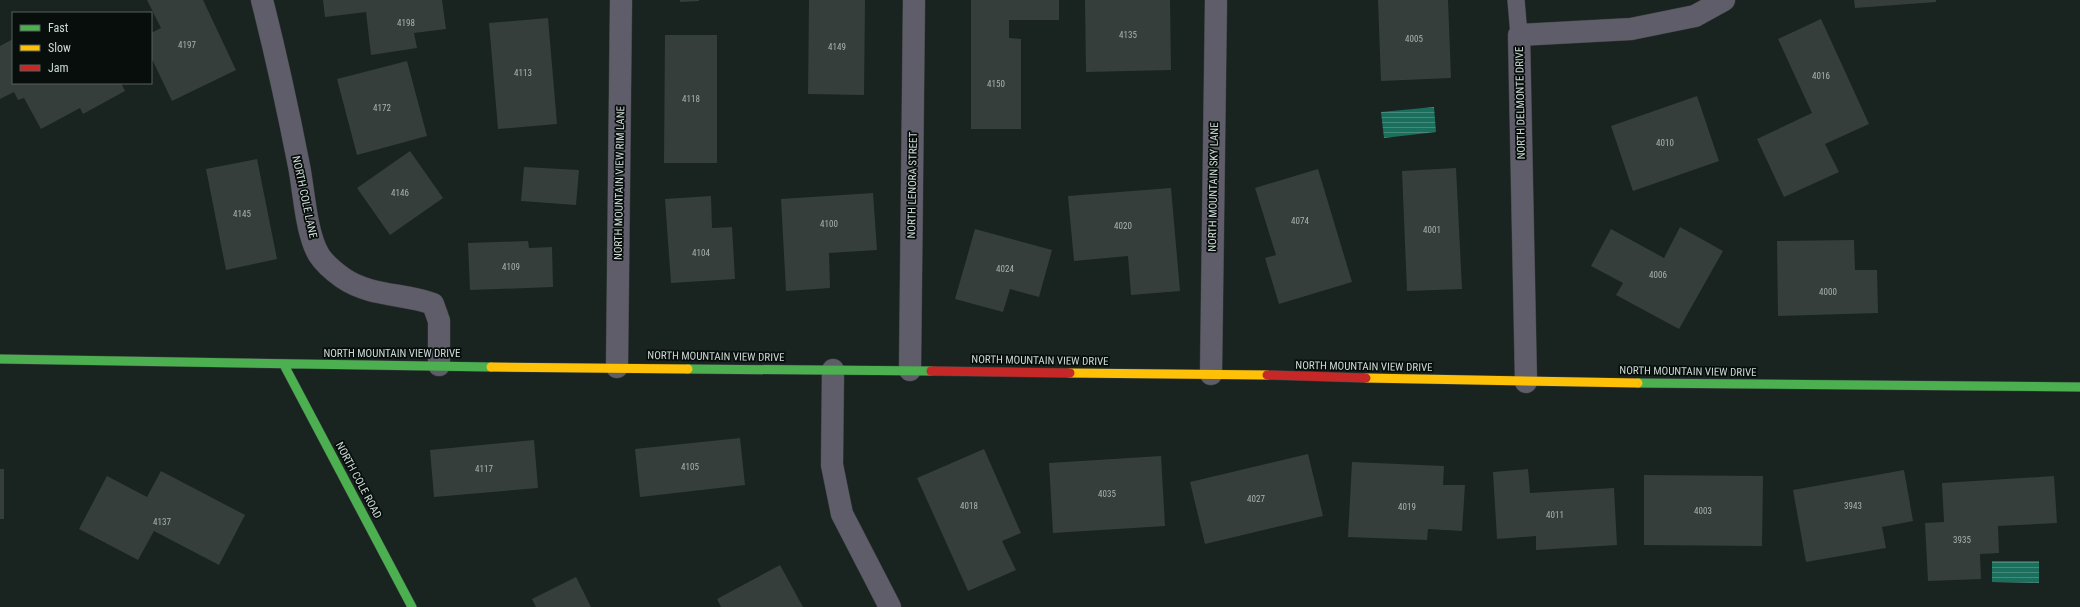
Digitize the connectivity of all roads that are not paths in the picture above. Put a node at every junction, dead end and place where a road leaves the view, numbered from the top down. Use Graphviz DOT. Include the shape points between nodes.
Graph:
graph roads {
  1 [pos="262,0"];
  2 [pos="620,0"];
  3 [pos="914,0"];
  4 [pos="1216,0"];
  5 [pos="1516,0"];
  6 [pos="1724,0"];
  7 [pos="1519,35"];
  8 [pos="0,359"];
  9 [pos="284,365"];
  10 [pos="438,365"];
  11 [pos="616,367"];
  12 [pos="832,370"];
  13 [pos="910,370"];
  14 [pos="1211,374"];
  15 [pos="1526,382"];
  16 [pos="2080,387"];
  17 [pos="412,607"];
  18 [pos="890,607"];
  1 -- 10 [label="street, NORTH COLE LANE" via="282,76 309,228 320,255 343,278 367,290 388,296 417,298 433,304 438,321"];
  2 -- 11 [label="street, NORTH MOUNTAIN VIEW RIM LANE"];
  3 -- 13 [label="street, NORTH LENORA STREET"];
  4 -- 14 [label="street, NORTH MOUNTAIN SKY LANE"];
  5 -- 7 [label="lane"];
  6 -- 7 [label="street, NORTH DELMONTE DRIVE" via="1695,16 1630,29"];
  7 -- 15 [label="street, NORTH DELMONTE DRIVE"];
  8 -- 9 [label="street, NORTH MOUNTAIN VIEW DRIVE"];
  9 -- 10 [label="street, NORTH MOUNTAIN VIEW DRIVE"];
  9 -- 17 [label="street, NORTH COLE ROAD"];
  10 -- 11 [label="street, NORTH MOUNTAIN VIEW DRIVE"];
  11 -- 12 [label="street, NORTH MOUNTAIN VIEW DRIVE"];
  12 -- 13 [label="street, NORTH MOUNTAIN VIEW DRIVE"];
  12 -- 18 [label="street" via="832,465 842,514"];
  13 -- 14 [label="street, NORTH MOUNTAIN VIEW DRIVE"];
  14 -- 15 [label="street, NORTH MOUNTAIN VIEW DRIVE"];
  15 -- 16 [label="street, NORTH MOUNTAIN VIEW DRIVE"];
}
